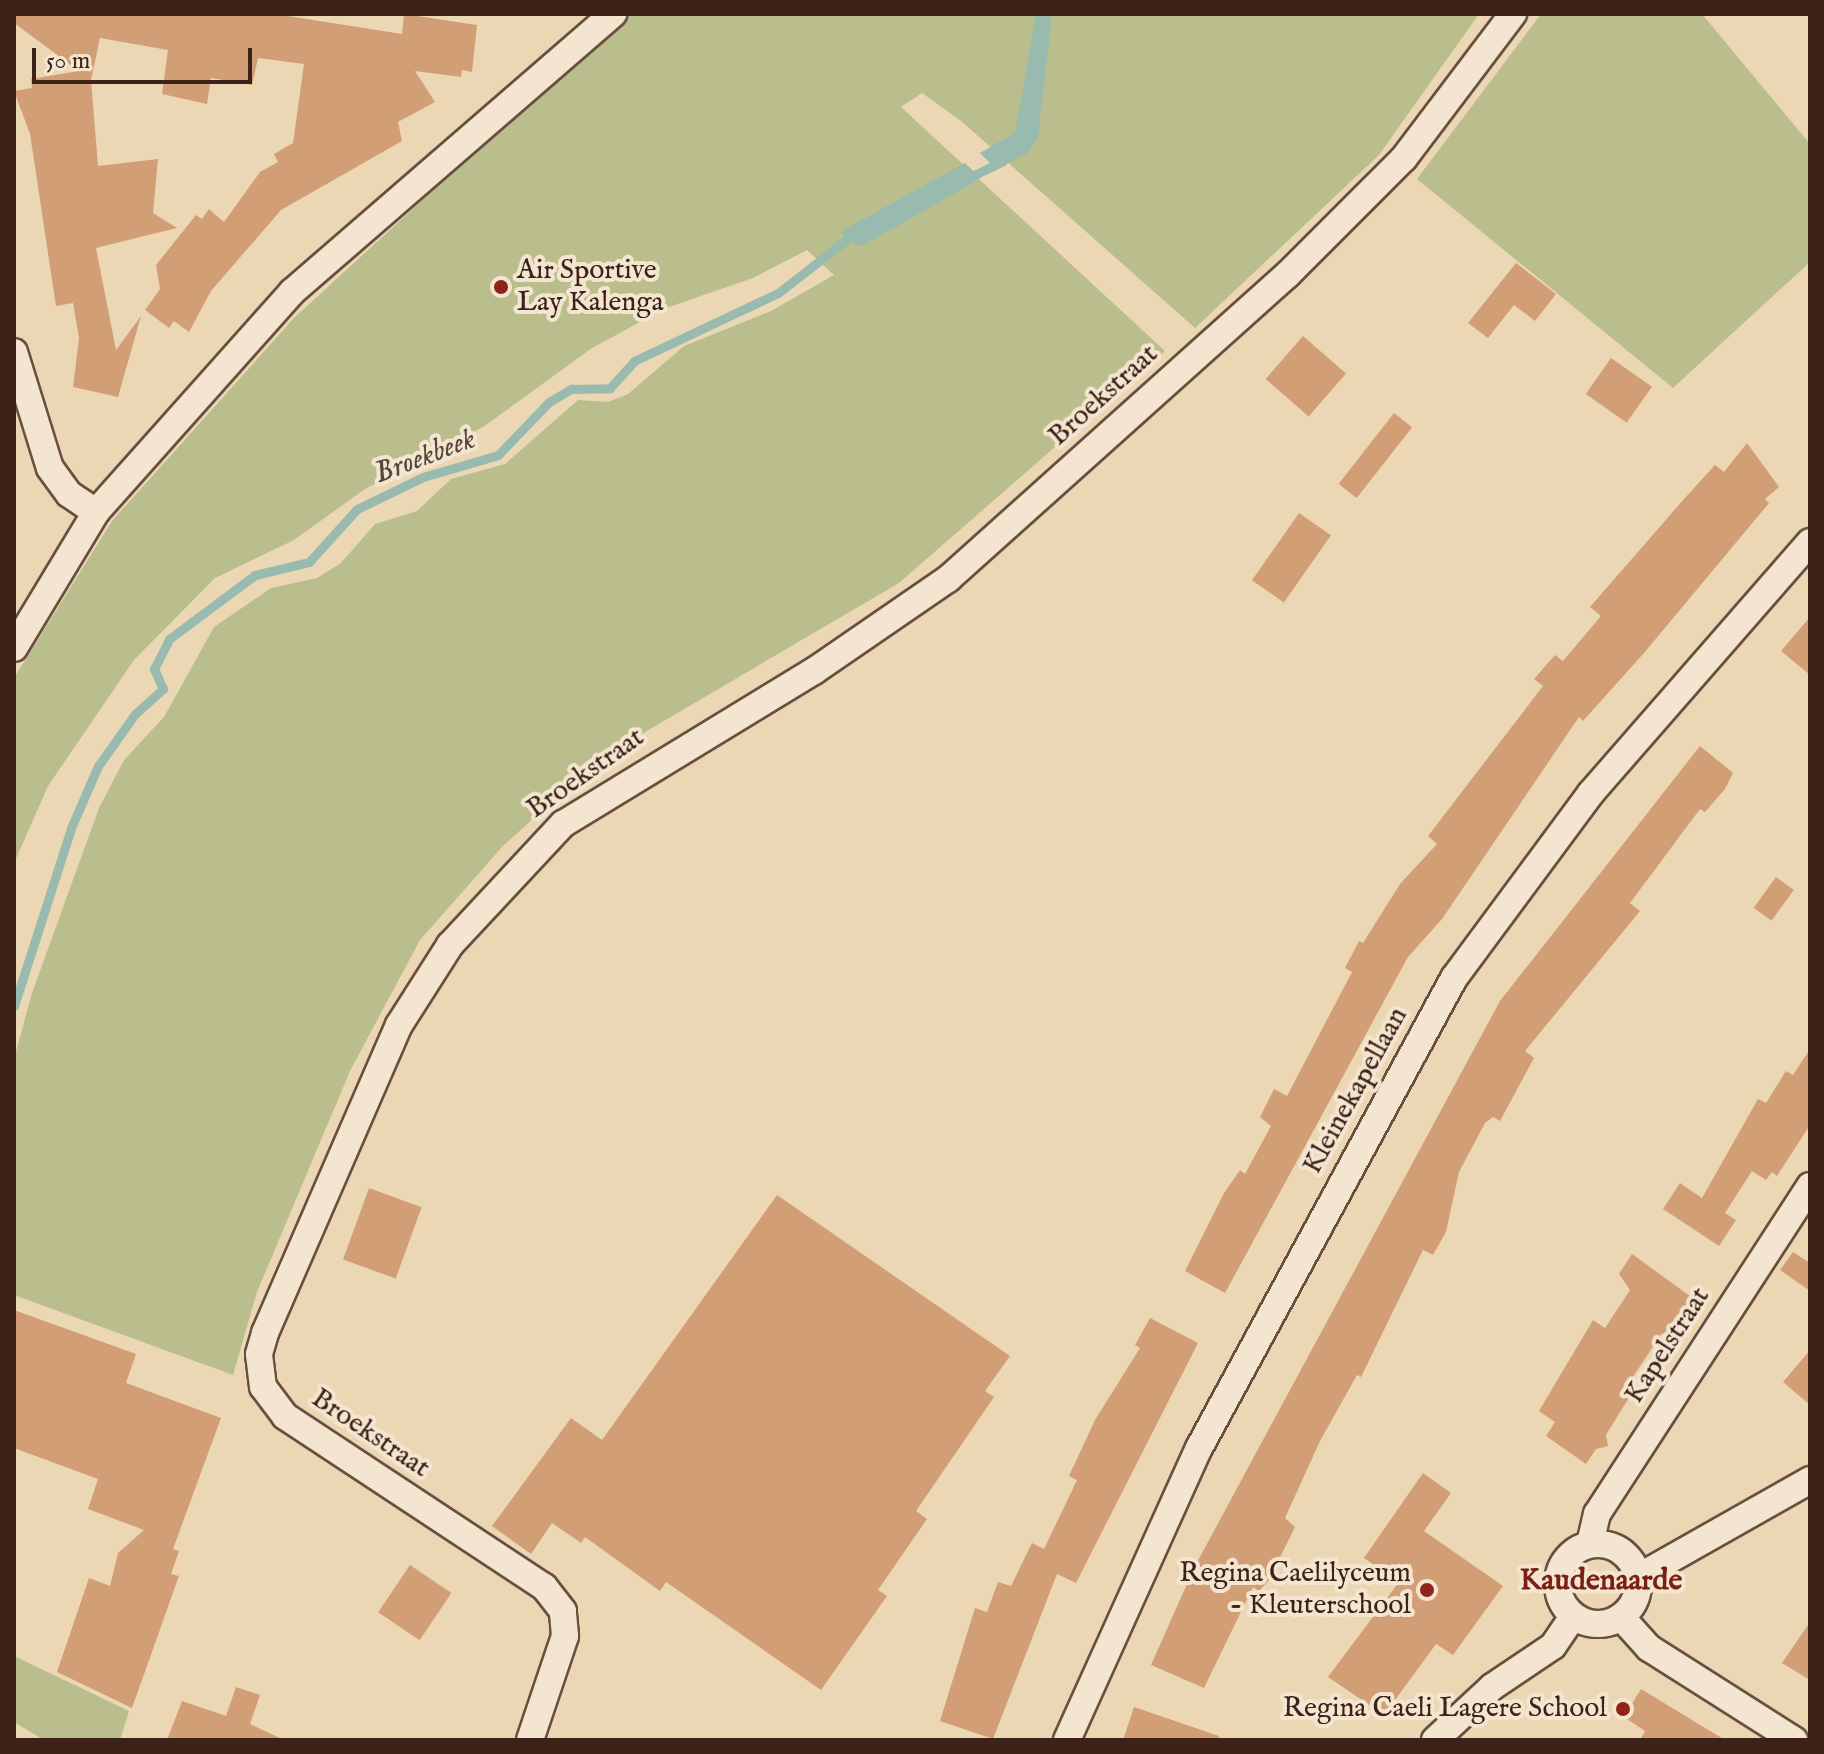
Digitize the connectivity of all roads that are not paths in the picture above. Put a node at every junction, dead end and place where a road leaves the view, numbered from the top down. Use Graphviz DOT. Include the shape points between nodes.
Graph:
graph roads {
  1 [pos="613,14"];
  2 [pos="1513,14"];
  3 [pos="14,352"];
  4 [pos="96,512"];
  5 [pos="1810,542"];
  6 [pos="14,648"];
  7 [pos="1810,1186"];
  8 [pos="1810,1480"];
  9 [pos="1590,1544"];
  10 [pos="1637,1578"];
  11 [pos="1573,1616"];
  12 [pos="1621,1617"];
  13 [pos="530,1740"];
  14 [pos="1067,1740"];
  15 [pos="1435,1740"];
  16 [pos="1794,1740"];
  1 -- 4 [label="street" via="292,292"];
  2 -- 13 [label="street, Broekstraat" via="1404,158 1287,275 948,579 814,671 563,824 450,945 399,1025 265,1333 259,1354 263,1387 285,1416 544,1587 563,1611 565,1636"];
  3 -- 4 [label="street" via="50,468 69,494"];
  4 -- 6 [label="street"];
  5 -- 14 [label="street, Kleinekapellaan" via="1591,793 1454,978 1199,1448"];
  7 -- 9 [label="street, Kapelstraat" via="1597,1514"];
  8 -- 10 [label="street"];
  9 -- 10 [label="street" via="1626,1555"];
  9 -- 11 [label="street" via="1560,1570 1559,1597"];
  10 -- 12 [label="street" via="1635,1600"];
  11 -- 12 [label="street" via="1593,1624"];
  11 -- 15 [label="street" via="1553,1646 1492,1687"];
  12 -- 16 [label="street" via="1649,1648"];
}
